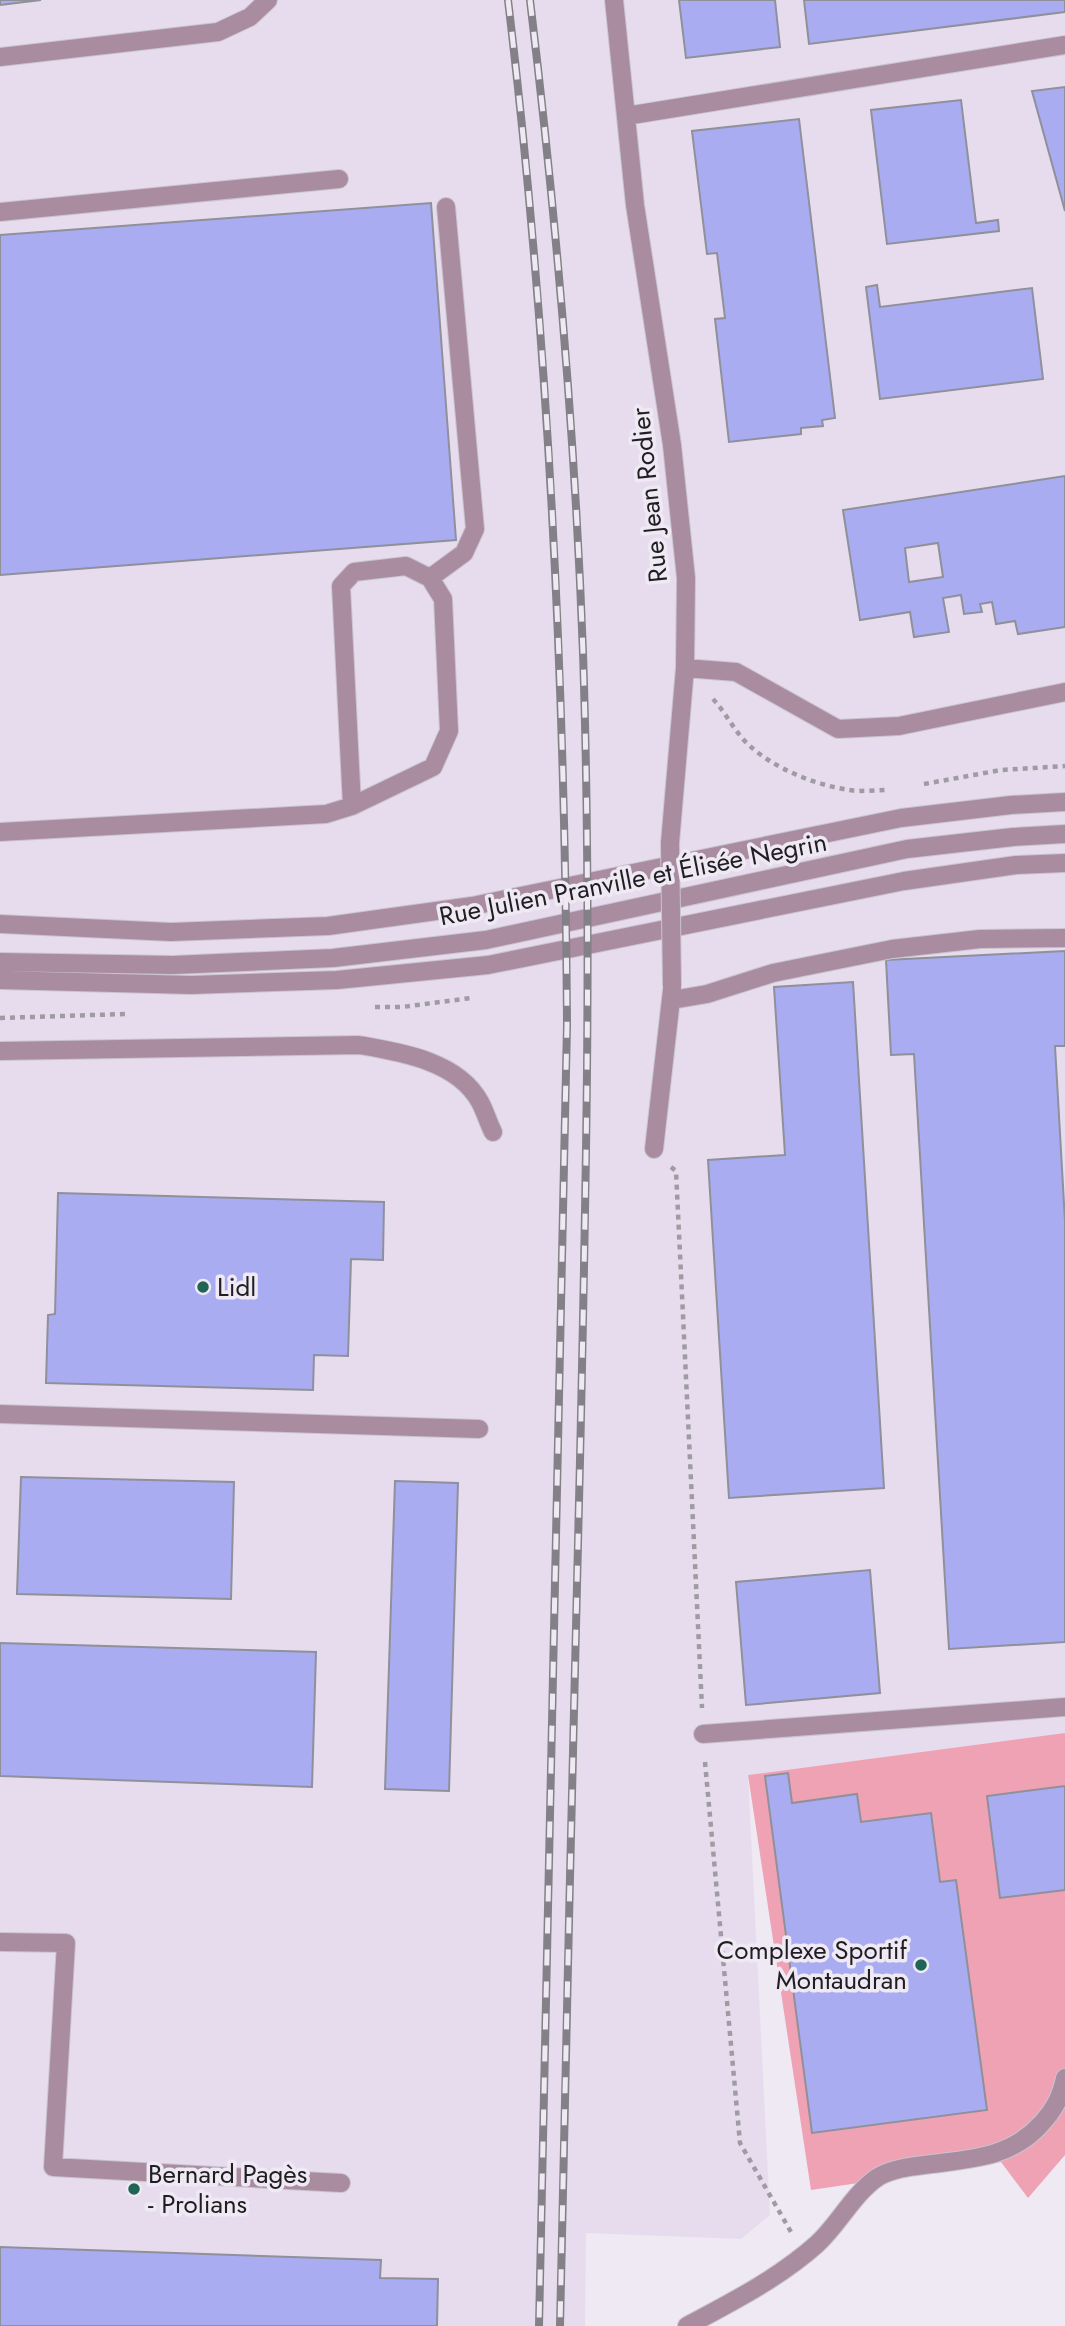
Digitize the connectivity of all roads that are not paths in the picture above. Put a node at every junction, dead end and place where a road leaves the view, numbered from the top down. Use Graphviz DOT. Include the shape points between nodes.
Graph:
graph roads {
  1 [pos="268,0"];
  2 [pos="614,0"];
  3 [pos="1065,45"];
  4 [pos="0,57"];
  5 [pos="626,116"];
  6 [pos="339,179"];
  7 [pos="446,207"];
  8 [pos="0,212"];
  9 [pos="430,578"];
  10 [pos="685,668"];
  11 [pos="1065,692"];
  12 [pos="1065,802"];
  13 [pos="352,806"];
  14 [pos="0,832"];
  15 [pos="1065,834"];
  16 [pos="1065,863"];
  17 [pos="0,924"];
  18 [pos="1065,938"];
  19 [pos="486,940"];
  20 [pos="0,961"];
  21 [pos="0,980"];
  22 [pos="337,980"];
  23 [pos="672,993"];
  24 [pos="0,1051"];
  25 [pos="492,1132"];
  26 [pos="654,1149"];
  27 [pos="0,1414"];
  28 [pos="479,1429"];
  29 [pos="1065,1707"];
  30 [pos="703,1734"];
  31 [pos="0,1942"];
  32 [pos="1065,2078"];
  33 [pos="341,2183"];
  34 [pos="687,2326"];
  1 -- 4 [label="street" via="250,17 218,32"];
  2 -- 5 [label="street, Rue Jean Rodier"];
  3 -- 5 [label="street"];
  5 -- 10 [label="street, Rue Jean Rodier" via="672,445 685,578"];
  6 -- 8 [label="street"];
  7 -- 9 [label="street" via="475,529 464,553"];
  9 -- 13 [label="street" via="443,598 449,731 433,767"];
  9 -- 13 [label="street" via="406,566 354,572 341,586"];
  10 -- 11 [label="street" via="736,672 838,729 899,726"];
  10 -- 23 [label="street, Rue Jean Rodier, bridge" via="670,843"];
  12 -- 17 [label="street, Rue Julien Pranville et Élisée Negrin" via="901,818 472,906 328,926 171,932"];
  13 -- 14 [label="street" via="326,814"];
  15 -- 19 [label="street, Rue Julien Pranville et Élisée Negrin" via="907,849"];
  16 -- 22 [label="street, Rue Julien Pranville et Élisée Negrin" via="904,881 488,965"];
  18 -- 23 [label="street" via="980,939 892,949 773,973 707,994"];
  19 -- 20 [label="street, Rue Julien Pranville et Élisée Negrin" via="333,958 173,965"];
  19 -- 22 [label="street"];
  21 -- 22 [label="street, Rue Julien Pranville et Élisée Negrin" via="191,985"];
  23 -- 26 [label="street, Rue Jean Rodier"];
  24 -- 25 [label="street" via="359,1045 401,1052 462,1080 479,1100"];
  27 -- 28 [label="street"];
  29 -- 30 [label="street"];
  31 -- 33 [label="street" via="66,1943 53,2167"];
  32 -- 34 [label="street" via="1054,2110 1021,2143 989,2157 899,2168 878,2178 819,2243 739,2299"];
}
